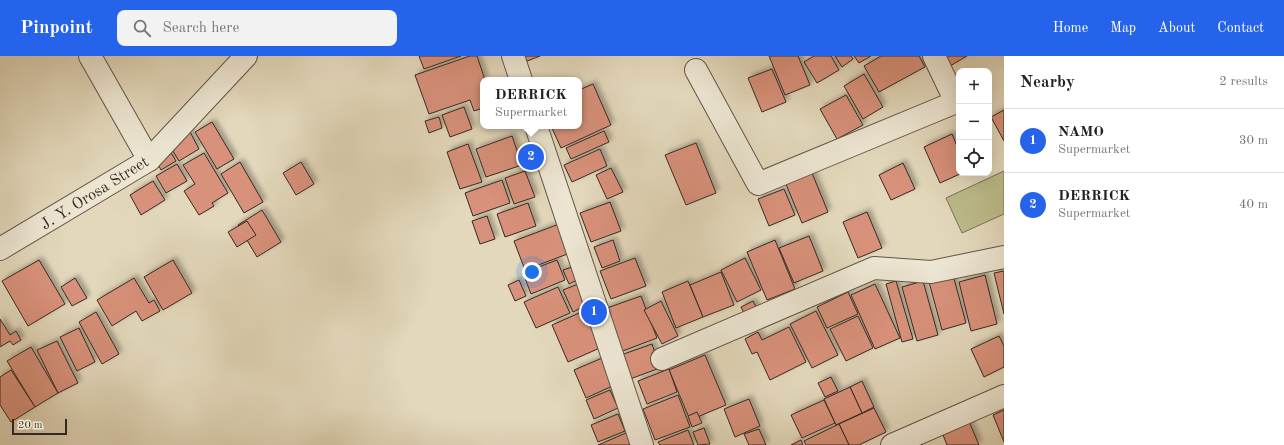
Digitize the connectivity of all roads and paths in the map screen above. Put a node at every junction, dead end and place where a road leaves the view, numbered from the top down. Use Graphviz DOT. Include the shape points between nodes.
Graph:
graph roads {
  1 [pos="90,56"];
  2 [pos="246,56"];
  3 [pos="513,56"];
  4 [pos="934,56"];
  5 [pos="696,70"];
  6 [pos="520,77"];
  7 [pos="537,129"];
  8 [pos="149,160"];
  9 [pos="0,249"];
  10 [pos="1004,257"];
  11 [pos="662,359"];
  12 [pos="1004,396"];
  13 [pos="642,445"];
  14 [pos="892,445"];
  1 -- 8 [label="street"];
  2 -- 8 [label="street, J. Y. Orosa Street"];
  3 -- 6 [label="street"];
  4 -- 5 [label="street" via="956,102 758,184"];
  7 -- 13 [label="street"];
  8 -- 9 [label="street, J. Y. Orosa Street"];
  10 -- 11 [label="street" via="931,272 874,268"];
  12 -- 14 [label="street"];
}
